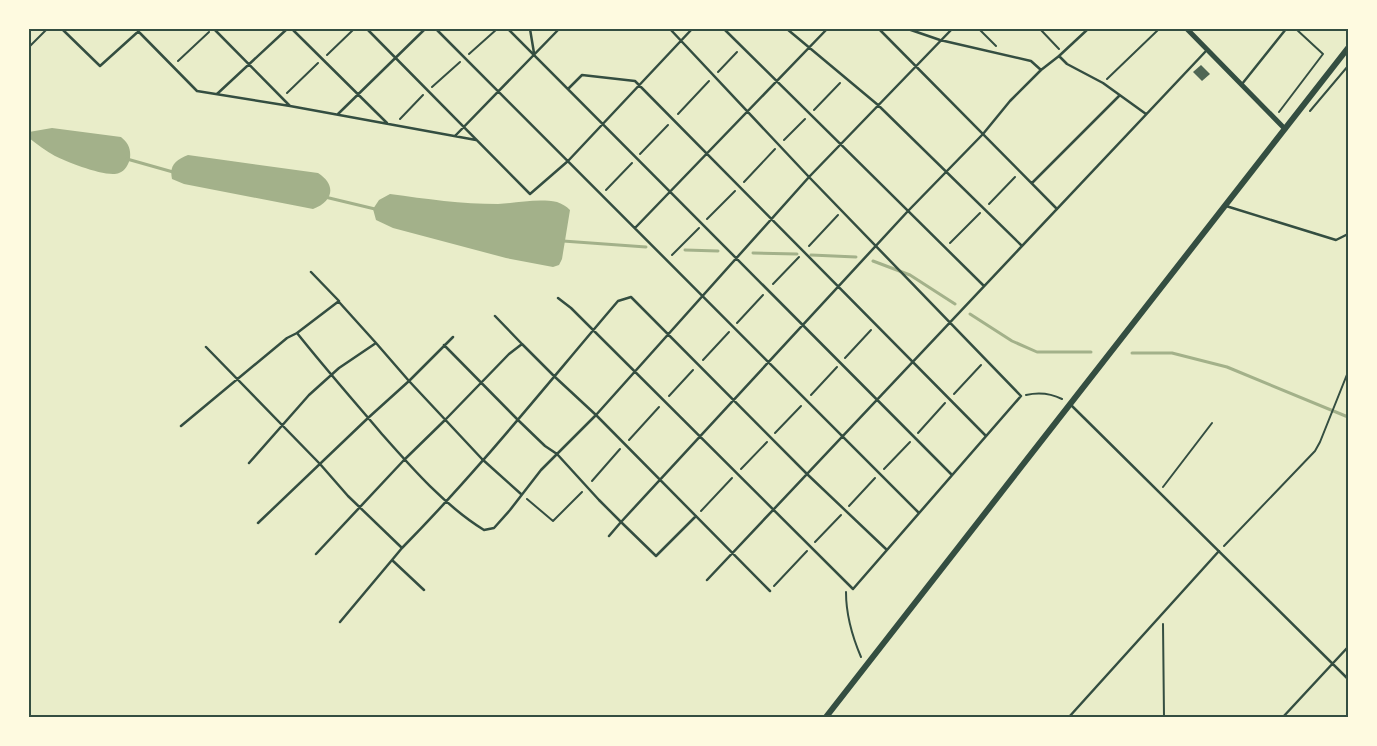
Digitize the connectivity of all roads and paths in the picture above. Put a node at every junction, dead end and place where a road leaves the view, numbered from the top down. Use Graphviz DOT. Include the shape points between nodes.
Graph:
graph roads {
  1 [pos="47,29"];
  2 [pos="62,29"];
  3 [pos="213,29"];
  4 [pos="287,29"];
  5 [pos="292,29"];
  6 [pos="367,29"];
  7 [pos="425,29"];
  8 [pos="436,29"];
  9 [pos="497,29"];
  10 [pos="508,29"];
  11 [pos="530,29"];
  12 [pos="560,29"];
  13 [pos="670,29"];
  14 [pos="692,29"];
  15 [pos="724,29"];
  16 [pos="787,29"];
  17 [pos="827,29"];
  18 [pos="879,29"];
  19 [pos="908,29"];
  20 [pos="952,29"];
  21 [pos="979,29"];
  22 [pos="1040,29"];
  23 [pos="1088,29"];
  24 [pos="1159,29"];
  25 [pos="1187,29"];
  26 [pos="1286,29"];
  27 [pos="1296,29"];
  28 [pos="138,30"];
  29 [pos="681,40"];
  30 [pos="940,40"];
  31 [pos="29,47"];
  32 [pos="809,48"];
  33 [pos="1348,49"];
  34 [pos="1207,50"];
  35 [pos="1062,53"];
  36 [pos="534,55"];
  37 [pos="1004,55"];
  38 [pos="1059,56"];
  39 [pos="396,58"];
  40 [pos="465,58"];
  41 [pos="249,65"];
  42 [pos="172,66"];
  43 [pos="916,66"];
  44 [pos="1041,70"];
  45 [pos="845,78"];
  46 [pos="776,81"];
  47 [pos="1103,83"];
  48 [pos="639,85"];
  49 [pos="1241,85"];
  50 [pos="568,89"];
  51 [pos="428,90"];
  52 [pos="498,91"];
  53 [pos="217,94"];
  54 [pos="358,94"];
  55 [pos="1119,96"];
  56 [pos="878,105"];
  57 [pos="290,106"];
  58 [pos="747,111"];
  59 [pos="338,114"];
  60 [pos="810,114"];
  61 [pos="1146,114"];
  62 [pos="1274,118"];
  63 [pos="388,124"];
  64 [pos="602,124"];
  65 [pos="394,125"];
  66 [pos="464,126"];
  67 [pos="1284,129"];
  68 [pos="983,134"];
  69 [pos="454,136"];
  70 [pos="477,140"];
  71 [pos="840,144"];
  72 [pos="779,146"];
  73 [pos="707,153"];
  74 [pos="568,161"];
  75 [pos="946,172"];
  76 [pos="809,178"];
  77 [pos="1032,183"];
  78 [pos="740,186"];
  79 [pos="670,191"];
  80 [pos="1225,206"];
  81 [pos="1057,209"];
  82 [pos="841,211"];
  83 [pos="908,211"];
  84 [pos="772,219"];
  85 [pos="703,224"];
  86 [pos="634,228"];
  87 [pos="1348,234"];
  88 [pos="876,246"];
  89 [pos="1022,246"];
  90 [pos="804,252"];
  91 [pos="736,258"];
  92 [pos="667,261"];
  93 [pos="311,272"];
  94 [pos="984,286"];
  95 [pos="838,287"];
  96 [pos="768,290"];
  97 [pos="703,297"];
  98 [pos="558,298"];
  99 [pos="338,302"];
  100 [pos="495,316"];
  101 [pos="950,322"];
  102 [pos="876,325"];
  103 [pos="803,326"];
  104 [pos="734,327"];
  105 [pos="593,330"];
  106 [pos="297,333"];
  107 [pos="668,334"];
  108 [pos="452,337"];
  109 [pos="376,343"];
  110 [pos="522,344"];
  111 [pos="444,345"];
  112 [pos="206,348"];
  113 [pos="913,362"];
  114 [pos="769,363"];
  115 [pos="841,363"];
  116 [pos="699,364"];
  117 [pos="634,372"];
  118 [pos="1348,372"];
  119 [pos="331,375"];
  120 [pos="554,377"];
  121 [pos="236,380"];
  122 [pos="409,381"];
  123 [pos="481,384"];
  124 [pos="1021,396"];
  125 [pos="735,400"];
  126 [pos="807,400"];
  127 [pos="877,400"];
  128 [pos="664,401"];
  129 [pos="1070,404"];
  130 [pos="596,415"];
  131 [pos="368,418"];
  132 [pos="445,420"];
  133 [pos="518,420"];
  134 [pos="1212,423"];
  135 [pos="181,426"];
  136 [pos="282,426"];
  137 [pos="843,436"];
  138 [pos="986,436"];
  139 [pos="700,437"];
  140 [pos="771,437"];
  141 [pos="625,444"];
  142 [pos="558,454"];
  143 [pos="482,459"];
  144 [pos="404,460"];
  145 [pos="249,463"];
  146 [pos="320,464"];
  147 [pos="737,473"];
  148 [pos="807,474"];
  149 [pos="952,475"];
  150 [pos="661,480"];
  151 [pos="587,486"];
  152 [pos="1159,491"];
  153 [pos="521,494"];
  154 [pos="447,500"];
  155 [pos="359,507"];
  156 [pos="774,510"];
  157 [pos="919,513"];
  158 [pos="696,516"];
  159 [pos="621,522"];
  160 [pos="258,523"];
  161 [pos="609,536"];
  162 [pos="402,548"];
  163 [pos="888,550"];
  164 [pos="1219,551"];
  165 [pos="733,553"];
  166 [pos="316,554"];
  167 [pos="392,560"];
  168 [pos="707,580"];
  169 [pos="846,582"];
  170 [pos="424,590"];
  171 [pos="770,591"];
  172 [pos="1163,614"];
  173 [pos="340,622"];
  174 [pos="1348,647"];
  175 [pos="1333,664"];
  176 [pos="866,666"];
  177 [pos="1348,680"];
  178 [pos="826,717"];
  179 [pos="1069,717"];
  180 [pos="1164,717"];
  181 [pos="1283,717"];
  1 -- 31 [label="path"];
  2 -- 28 [label="lane" via="100,66"];
  3 -- 41 [label="lane"];
  3 -- 42 [label="path"];
  4 -- 41 [label="lane"];
  5 -- 54 [label="lane"];
  6 -- 39 [label="lane"];
  7 -- 39 [label="lane"];
  8 -- 40 [label="lane"];
  9 -- 40 [label="path"];
  10 -- 36 [label="lane"];
  11 -- 36 [label="lane"];
  12 -- 36 [label="lane"];
  13 -- 29 [label="lane"];
  14 -- 29 [label="lane"];
  15 -- 46 [label="lane"];
  16 -- 32 [label="lane"];
  17 -- 32 [label="lane"];
  18 -- 43 [label="lane"];
  19 -- 30 [label="lane"];
  20 -- 30 [label="lane"];
  21 -- 37 [label="path"];
  22 -- 35 [label="path"];
  23 -- 35 [label="lane"];
  24 -- 47 [label="path"];
  25 -- 34 [label="street"];
  26 -- 49 [label="lane"];
  27 -- 62 [label="path" via="1323,54"];
  28 -- 42 [label="lane"];
  29 -- 48 [label="lane"];
  29 -- 58 [label="lane"];
  30 -- 37 [label="lane"];
  30 -- 43 [label="lane"];
  32 -- 45 [label="lane"];
  32 -- 46 [label="lane"];
  33 -- 67 [label="street"];
  34 -- 49 [label="street"];
  34 -- 61 [label="lane"];
  35 -- 38 [label="lane"];
  36 -- 50 [label="lane"];
  36 -- 52 [label="lane"];
  37 -- 44 [label="lane" via="1031,61"];
  38 -- 44 [label="lane"];
  38 -- 47 [label="lane" via="1067,64"];
  39 -- 51 [label="lane"];
  39 -- 54 [label="lane"];
  40 -- 51 [label="path"];
  40 -- 52 [label="lane"];
  41 -- 53 [label="lane"];
  41 -- 57 [label="lane"];
  42 -- 53 [label="lane" via="197,91"];
  43 -- 56 [label="lane"];
  43 -- 68 [label="lane"];
  44 -- 68 [label="lane"];
  45 -- 56 [label="lane"];
  45 -- 60 [label="path"];
  46 -- 58 [label="lane"];
  46 -- 60 [label="lane"];
  47 -- 55 [label="lane"];
  48 -- 50 [label="lane" via="635,81 582,75"];
  48 -- 64 [label="lane"];
  48 -- 73 [label="lane"];
  49 -- 62 [label="street"];
  50 -- 64 [label="lane"];
  51 -- 65 [label="path"];
  51 -- 66 [label="lane"];
  52 -- 66 [label="lane"];
  52 -- 74 [label="lane"];
  53 -- 57 [label="lane"];
  54 -- 59 [label="lane"];
  54 -- 63 [label="lane"];
  55 -- 61 [label="lane"];
  55 -- 77 [label="lane"];
  56 -- 71 [label="lane"];
  56 -- 75 [label="lane"];
  57 -- 59 [label="lane"];
  58 -- 72 [label="lane"];
  58 -- 73 [label="lane"];
  59 -- 63 [label="lane"];
  60 -- 71 [label="lane"];
  60 -- 72 [label="path"];
  61 -- 81 [label="lane"];
  62 -- 67 [label="street"];
  63 -- 65 [label="lane"];
  64 -- 74 [label="lane"];
  64 -- 79 [label="lane"];
  65 -- 69 [label="lane"];
  66 -- 69 [label="lane"];
  66 -- 70 [label="lane"];
  67 -- 80 [label="street"];
  68 -- 75 [label="lane"];
  68 -- 77 [label="lane"];
  69 -- 70 [label="lane"];
  70 -- 74 [label="lane" via="530,194"];
  71 -- 76 [label="lane"];
  71 -- 83 [label="lane"];
  72 -- 76 [label="lane"];
  72 -- 78 [label="path"];
  73 -- 78 [label="lane"];
  73 -- 79 [label="lane"];
  74 -- 86 [label="lane"];
  75 -- 83 [label="lane"];
  75 -- 89 [label="lane"];
  76 -- 82 [label="lane"];
  76 -- 84 [label="lane"];
  77 -- 81 [label="lane"];
  78 -- 84 [label="lane"];
  78 -- 85 [label="path"];
  79 -- 85 [label="lane"];
  79 -- 86 [label="lane"];
  80 -- 87 [label="lane" via="1336,240"];
  80 -- 129 [label="street"];
  81 -- 89 [label="lane"];
  82 -- 88 [label="lane"];
  82 -- 90 [label="path"];
  83 -- 88 [label="lane"];
  83 -- 94 [label="lane"];
  84 -- 90 [label="lane"];
  84 -- 91 [label="lane"];
  85 -- 91 [label="lane"];
  85 -- 92 [label="path"];
  86 -- 92 [label="lane"];
  88 -- 95 [label="lane"];
  88 -- 101 [label="lane"];
  89 -- 94 [label="lane"];
  90 -- 95 [label="lane"];
  90 -- 96 [label="path"];
  91 -- 96 [label="lane"];
  91 -- 97 [label="lane"];
  92 -- 97 [label="lane"];
  93 -- 99 [label="lane"];
  94 -- 101 [label="lane"];
  95 -- 102 [label="lane"];
  95 -- 103 [label="lane"];
  96 -- 103 [label="lane"];
  96 -- 104 [label="path"];
  97 -- 104 [label="lane"];
  97 -- 107 [label="lane"];
  98 -- 105 [label="lane"];
  99 -- 106 [label="lane"];
  99 -- 109 [label="lane"];
  100 -- 110 [label="lane"];
  101 -- 113 [label="lane"];
  101 -- 124 [label="lane"];
  102 -- 113 [label="lane"];
  102 -- 115 [label="path"];
  103 -- 114 [label="lane"];
  103 -- 115 [label="lane"];
  104 -- 114 [label="lane"];
  104 -- 116 [label="path"];
  105 -- 107 [label="lane" via="618,301 631,297"];
  105 -- 117 [label="lane"];
  105 -- 120 [label="lane"];
  106 -- 119 [label="lane"];
  106 -- 121 [label="lane"];
  107 -- 116 [label="lane"];
  107 -- 117 [label="lane"];
  108 -- 111 [label="lane"];
  109 -- 119 [label="lane"];
  109 -- 122 [label="lane"];
  110 -- 120 [label="lane"];
  110 -- 123 [label="lane"];
  111 -- 122 [label="lane"];
  111 -- 123 [label="lane"];
  112 -- 121 [label="lane"];
  113 -- 127 [label="lane"];
  113 -- 138 [label="lane"];
  114 -- 125 [label="lane"];
  114 -- 126 [label="lane"];
  115 -- 126 [label="path"];
  115 -- 127 [label="lane"];
  116 -- 125 [label="lane"];
  116 -- 128 [label="path"];
  117 -- 128 [label="lane"];
  117 -- 130 [label="lane"];
  118 -- 164 [label="path" via="1315,451"];
  119 -- 131 [label="lane"];
  119 -- 136 [label="lane"];
  120 -- 130 [label="lane"];
  120 -- 133 [label="lane"];
  121 -- 135 [label="lane"];
  121 -- 136 [label="lane"];
  122 -- 131 [label="lane"];
  122 -- 132 [label="lane"];
  123 -- 132 [label="lane"];
  123 -- 133 [label="lane"];
  124 -- 129 [label="path" via="1038,392"];
  124 -- 138 [label="lane"];
  125 -- 139 [label="lane"];
  125 -- 140 [label="lane"];
  126 -- 137 [label="lane"];
  126 -- 140 [label="path"];
  127 -- 137 [label="lane"];
  127 -- 149 [label="lane"];
  128 -- 139 [label="lane"];
  128 -- 141 [label="path"];
  129 -- 152 [label="lane"];
  129 -- 176 [label="street"];
  130 -- 141 [label="lane"];
  130 -- 142 [label="lane"];
  131 -- 144 [label="lane"];
  131 -- 146 [label="lane"];
  132 -- 143 [label="lane"];
  132 -- 144 [label="lane"];
  133 -- 142 [label="lane"];
  133 -- 143 [label="lane"];
  134 -- 152 [label="path"];
  136 -- 145 [label="lane"];
  136 -- 146 [label="lane"];
  137 -- 148 [label="lane"];
  137 -- 157 [label="lane"];
  138 -- 149 [label="lane"];
  139 -- 147 [label="lane"];
  139 -- 150 [label="lane"];
  140 -- 147 [label="path"];
  140 -- 148 [label="lane"];
  141 -- 150 [label="lane"];
  141 -- 151 [label="path"];
  142 -- 151 [label="lane"];
  142 -- 153 [label="lane"];
  143 -- 153 [label="lane"];
  143 -- 154 [label="lane"];
  144 -- 154 [label="lane"];
  144 -- 155 [label="lane"];
  146 -- 155 [label="lane"];
  146 -- 160 [label="lane"];
  147 -- 156 [label="lane"];
  147 -- 158 [label="path"];
  148 -- 156 [label="lane"];
  148 -- 163 [label="lane"];
  149 -- 157 [label="lane"];
  150 -- 158 [label="lane"];
  150 -- 159 [label="lane"];
  151 -- 153 [label="path" via="553,521"];
  151 -- 159 [label="lane"];
  152 -- 164 [label="lane"];
  153 -- 154 [label="lane" via="490,530 478,526"];
  154 -- 162 [label="lane"];
  155 -- 162 [label="lane"];
  155 -- 166 [label="lane"];
  156 -- 165 [label="lane"];
  156 -- 169 [label="lane"];
  157 -- 163 [label="lane"];
  158 -- 159 [label="lane" via="656,556"];
  158 -- 165 [label="lane"];
  159 -- 161 [label="lane"];
  162 -- 167 [label="lane"];
  163 -- 169 [label="lane" via="853,589"];
  164 -- 172 [label="lane"];
  164 -- 175 [label="lane"];
  165 -- 168 [label="lane"];
  165 -- 171 [label="lane"];
  167 -- 170 [label="lane"];
  167 -- 173 [label="lane"];
  169 -- 176 [label="path" via="846,607 854,640"];
  172 -- 179 [label="lane"];
  172 -- 180 [label="path"];
  174 -- 175 [label="lane"];
  175 -- 177 [label="lane"];
  175 -- 181 [label="lane"];
  176 -- 178 [label="street"];
}
